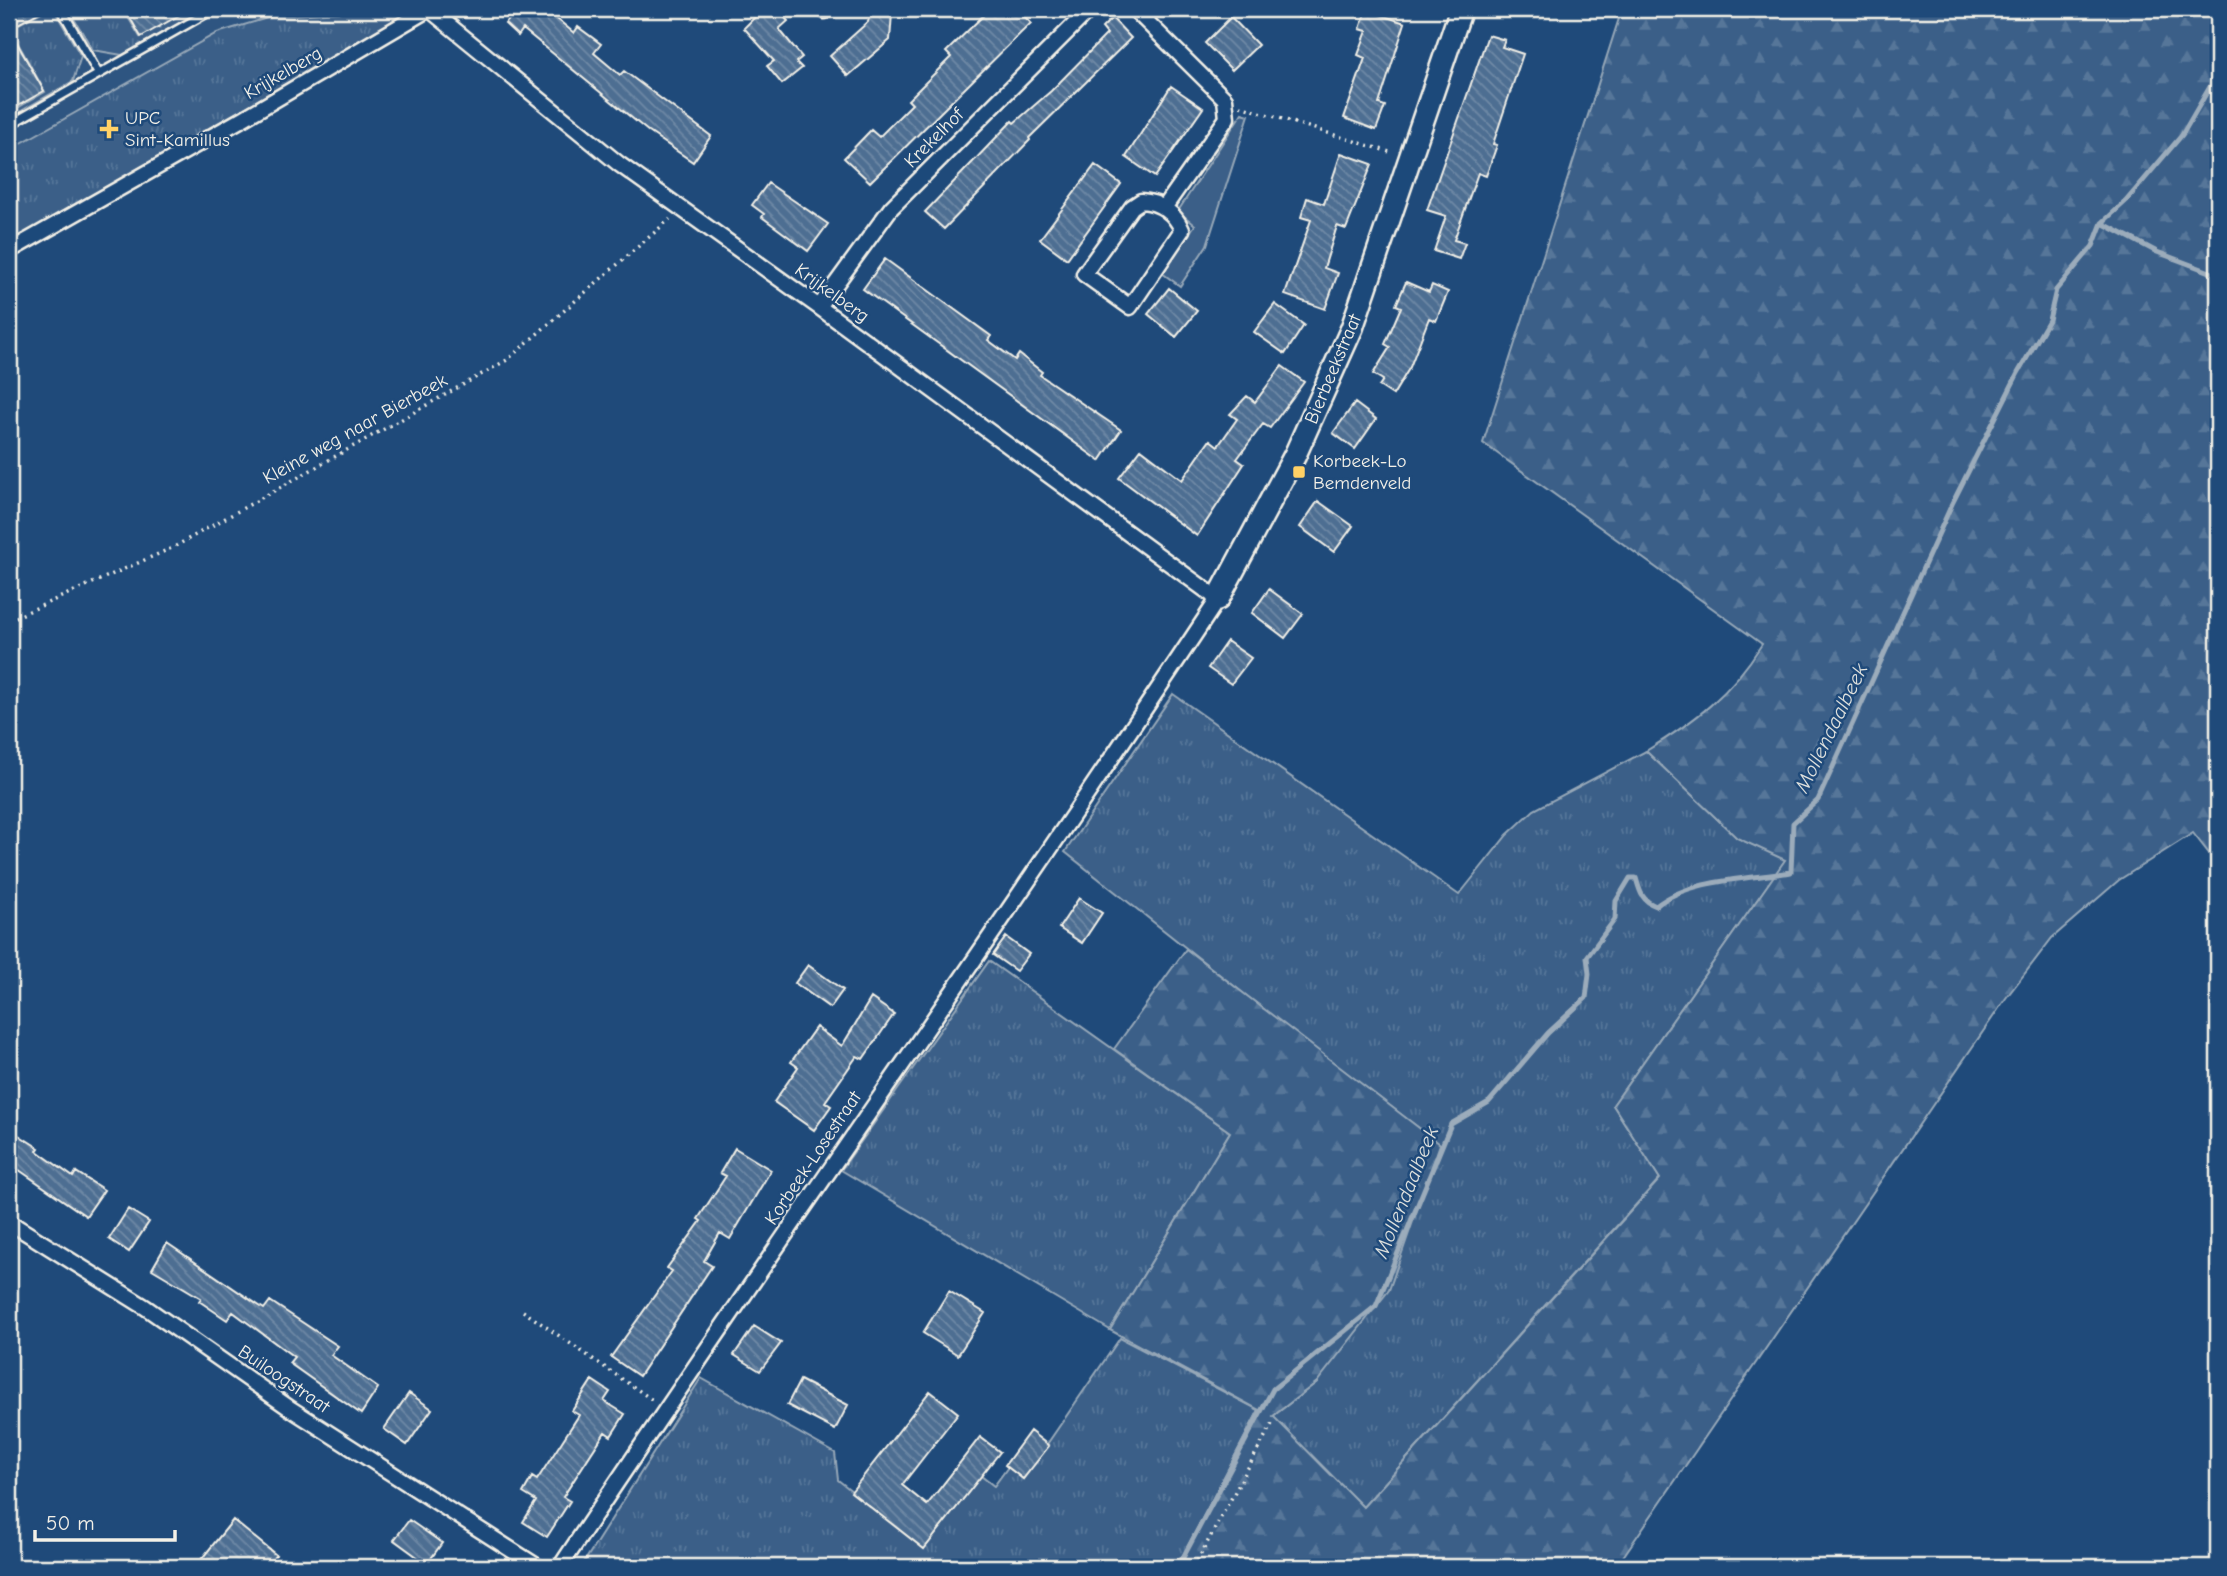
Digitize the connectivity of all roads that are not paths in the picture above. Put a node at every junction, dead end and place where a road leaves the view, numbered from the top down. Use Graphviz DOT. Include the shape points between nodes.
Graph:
graph roads {
  1 [pos="61,9"];
  2 [pos="214,9"];
  3 [pos="429,9"];
  4 [pos="1090,9"];
  5 [pos="1134,9"];
  6 [pos="1461,9"];
  7 [pos="98,73"];
  8 [pos="9,125"];
  9 [pos="1164,208"];
  10 [pos="9,251"];
  11 [pos="819,307"];
  12 [pos="1218,599"];
  13 [pos="1103,774"];
  14 [pos="9,1222"];
  15 [pos="538,1567"];
  16 [pos="560,1567"];
  1 -- 7 [label="lane"];
  2 -- 7 [label="lane"];
  3 -- 10 [label="street, Krijkelberg"];
  3 -- 11 [label="street, Krijkelberg" via="570,126"];
  4 -- 11 [label="street, Krekelhof" via="891,208"];
  5 -- 9 [label="street" via="1228,107 1227,118"];
  6 -- 12 [label="street, Bierbeekstraat" via="1352,328 1296,454"];
  7 -- 8 [label="lane"];
  9 -- 9 [label="street" via="1141,201 1132,207 1084,274 1130,307 1182,230 1177,218"];
  11 -- 12 [label="street, Krijkelberg"];
  12 -- 13 [label="street, Bierbeekstraat"];
  13 -- 16 [label="street, Korbeek-Losestraat" via="930,1020"];
  14 -- 15 [label="street, Builoogstraat"];
}
